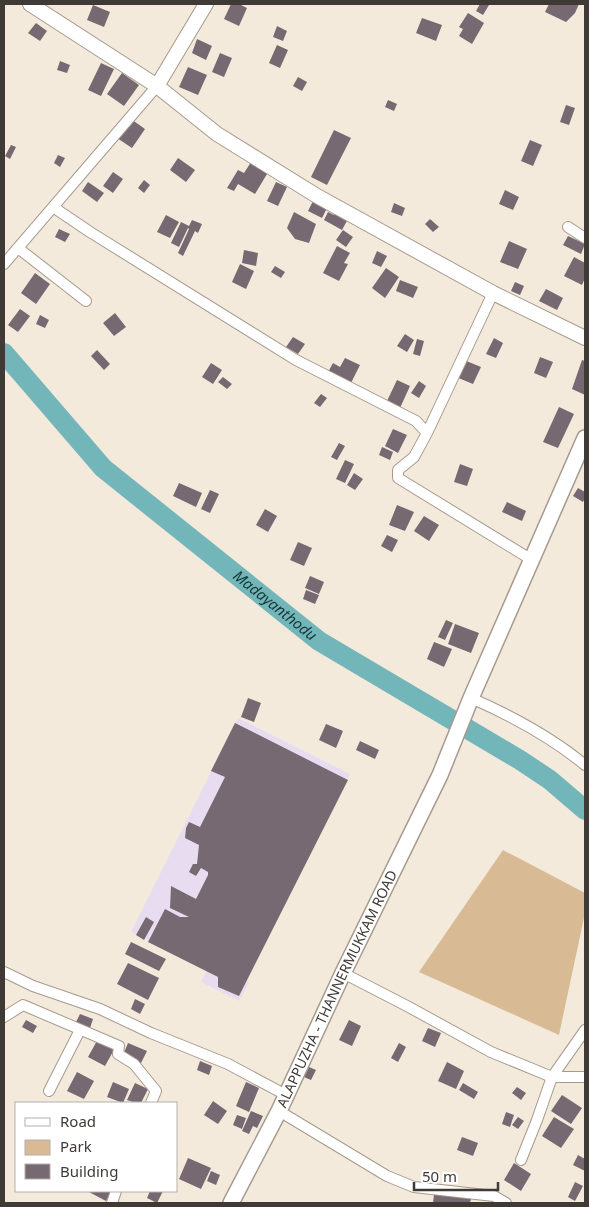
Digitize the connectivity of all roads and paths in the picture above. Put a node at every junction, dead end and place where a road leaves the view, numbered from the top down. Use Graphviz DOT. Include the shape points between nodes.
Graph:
graph roads {
  1 [pos="30,4"];
  2 [pos="206,4"];
  3 [pos="157,86"];
  4 [pos="53,206"];
  5 [pos="568,227"];
  6 [pos="585,238"];
  7 [pos="18,248"];
  8 [pos="4,264"];
  9 [pos="493,294"];
  10 [pos="86,300"];
  11 [pos="585,338"];
  12 [pos="427,433"];
  13 [pos="585,438"];
  14 [pos="532,560"];
  15 [pos="470,702"];
  16 [pos="585,765"];
  17 [pos="4,972"];
  18 [pos="343,973"];
  19 [pos="4,1017"];
  20 [pos="80,1030"];
  21 [pos="585,1030"];
  22 [pos="552,1077"];
  23 [pos="585,1077"];
  24 [pos="49,1091"];
  25 [pos="286,1095"];
  26 [pos="151,1102"];
  27 [pos="279,1111"];
  28 [pos="521,1160"];
  29 [pos="232,1203"];
  30 [pos="506,1203"];
  1 -- 3 [label="main road"];
  2 -- 3 [label="main road"];
  3 -- 4 [label="street"];
  3 -- 9 [label="main road" via="217,134 317,196"];
  4 -- 7 [label="street"];
  4 -- 12 [label="street" via="296,360 416,421"];
  5 -- 6 [label="street"];
  7 -- 8 [label="street"];
  7 -- 10 [label="street"];
  9 -- 11 [label="main road"];
  9 -- 12 [label="street"];
  12 -- 14 [label="street" via="414,457 398,470 398,478"];
  13 -- 14 [label="main road"];
  14 -- 15 [label="main road"];
  15 -- 16 [label="street" via="517,719"];
  15 -- 18 [label="main road, ALAPPUZHA - THANNERMUKKAM ROAD" via="440,775"];
  17 -- 25 [label="street" via="228,1064"];
  18 -- 22 [label="street" via="491,1052"];
  18 -- 25 [label="main road, ALAPPUZHA - THANNERMUKKAM ROAD"];
  19 -- 20 [label="street" via="23,1005"];
  20 -- 24 [label="street"];
  20 -- 26 [label="street" via="119,1046 118,1054 134,1064 156,1091"];
  21 -- 22 [label="street"];
  22 -- 23 [label="street"];
  22 -- 28 [label="street"];
  25 -- 27 [label="main road, ALAPPUZHA - THANNERMUKKAM ROAD"];
  27 -- 29 [label="main road, ALAPPUZHA - THANNERMUKKAM ROAD"];
  27 -- 30 [label="street" via="387,1176 414,1187 494,1196"];
}
